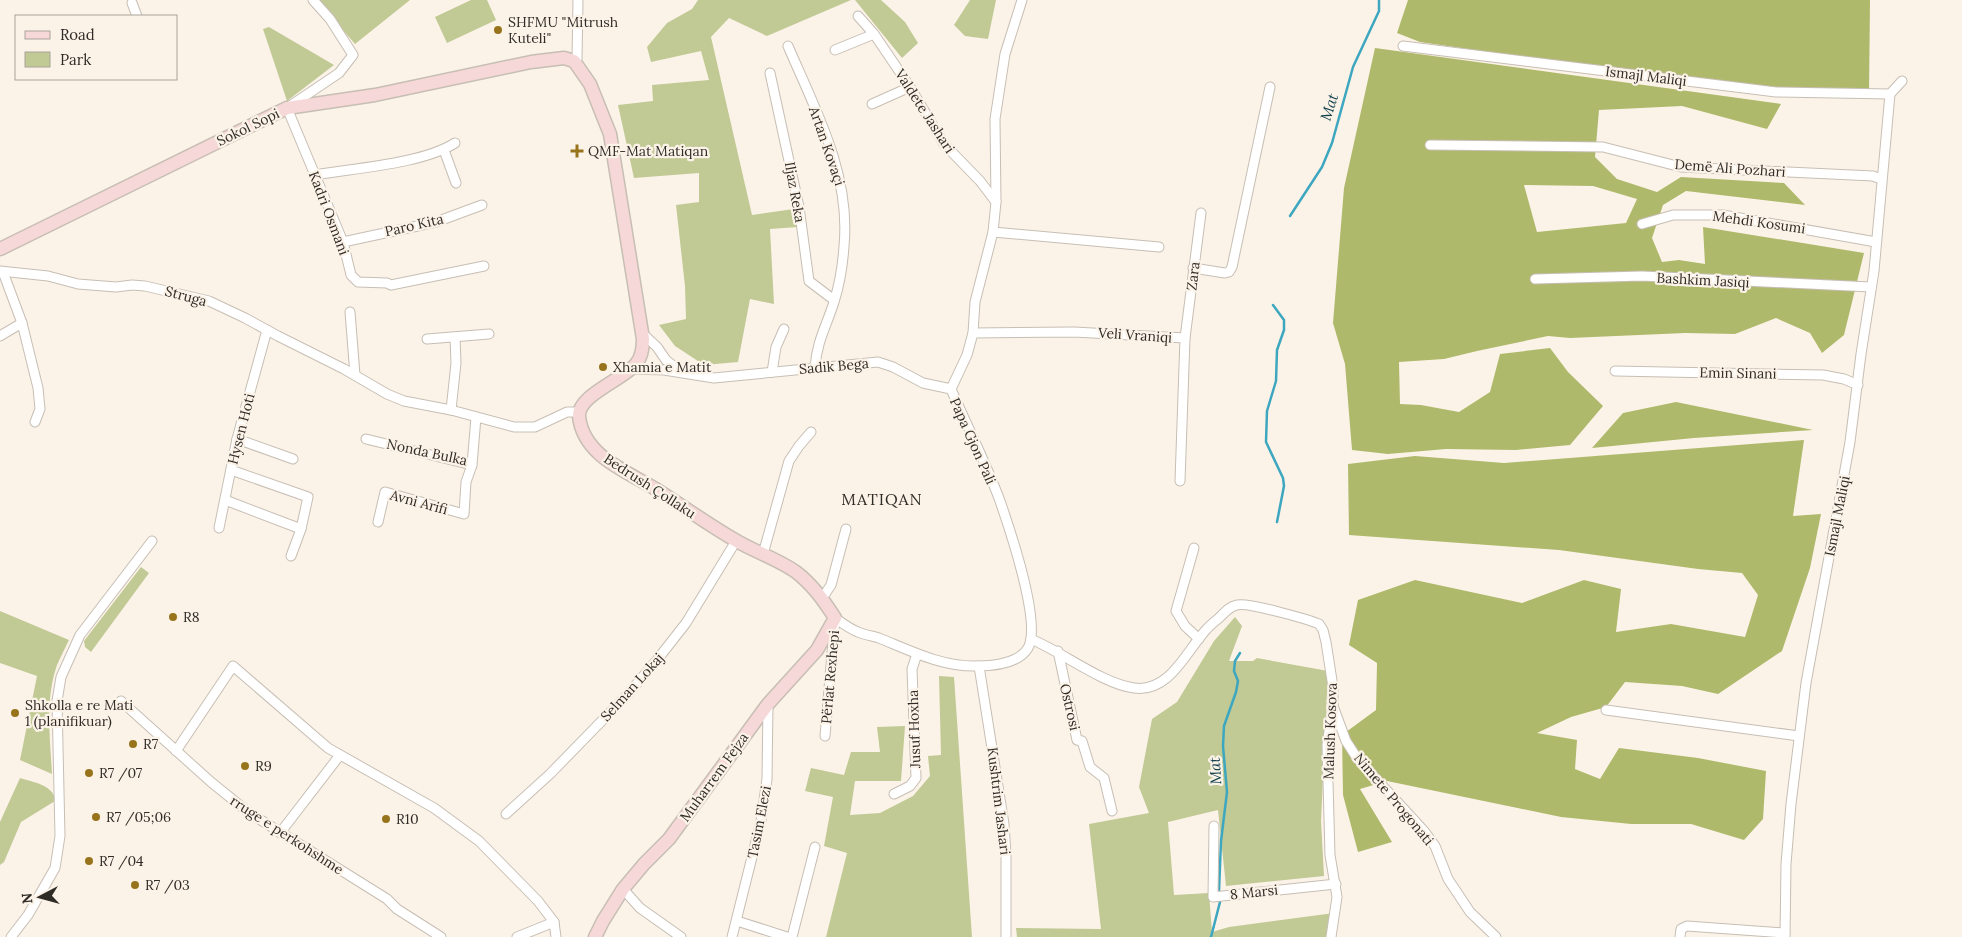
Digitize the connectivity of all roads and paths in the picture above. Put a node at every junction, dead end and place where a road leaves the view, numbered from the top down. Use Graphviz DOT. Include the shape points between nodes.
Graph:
graph roads {
  1 [pos="313,0"];
  2 [pos="578,0"];
  3 [pos="1022,0"];
  4 [pos="132,3"];
  5 [pos="137,15"];
  6 [pos="858,16"];
  7 [pos="874,34"];
  8 [pos="788,46"];
  9 [pos="1403,46"];
  10 [pos="835,50"];
  11 [pos="574,60"];
  12 [pos="770,73"];
  13 [pos="1902,81"];
  14 [pos="910,86"];
  15 [pos="1270,87"];
  16 [pos="1890,94"];
  17 [pos="872,104"];
  18 [pos="287,108"];
  19 [pos="455,143"];
  20 [pos="1430,145"];
  21 [pos="444,150"];
  22 [pos="315,175"];
  23 [pos="1881,179"];
  24 [pos="456,183"];
  25 [pos="996,202"];
  26 [pos="482,205"];
  27 [pos="1201,213"];
  28 [pos="1642,224"];
  29 [pos="993,232"];
  30 [pos="343,242"];
  31 [pos="1876,242"];
  32 [pos="1159,247"];
  33 [pos="0,249"];
  34 [pos="484,266"];
  35 [pos="1193,268"];
  36 [pos="1,272"];
  37 [pos="1535,279"];
  38 [pos="1871,287"];
  39 [pos="834,300"];
  40 [pos="350,312"];
  41 [pos="22,323"];
  42 [pos="784,329"];
  43 [pos="267,330"];
  44 [pos="641,332"];
  45 [pos="973,333"];
  46 [pos="489,334"];
  47 [pos="0,336"];
  48 [pos="455,337"];
  49 [pos="1184,338"];
  50 [pos="427,340"];
  51 [pos="814,368"];
  52 [pos="631,369"];
  53 [pos="1615,371"];
  54 [pos="682,372"];
  55 [pos="772,372"];
  56 [pos="355,375"];
  57 [pos="1858,386"];
  58 [pos="951,390"];
  59 [pos="451,410"];
  60 [pos="579,412"];
  61 [pos="476,417"];
  62 [pos="35,422"];
  63 [pos="811,432"];
  64 [pos="366,439"];
  65 [pos="237,440"];
  66 [pos="293,459"];
  67 [pos="472,465"];
  68 [pos="231,470"];
  69 [pos="1180,481"];
  70 [pos="225,500"];
  71 [pos="378,522"];
  72 [pos="219,528"];
  73 [pos="301,529"];
  74 [pos="846,529"];
  75 [pos="152,541"];
  76 [pos="736,541"];
  77 [pos="1194,548"];
  78 [pos="763,554"];
  79 [pos="291,556"];
  80 [pos="822,598"];
  81 [pos="835,618"];
  82 [pos="1031,639"];
  83 [pos="1199,639"];
  84 [pos="1058,651"];
  85 [pos="917,654"];
  86 [pos="979,666"];
  87 [pos="121,701"];
  88 [pos="768,704"];
  89 [pos="1333,706"];
  90 [pos="1606,710"];
  91 [pos="825,736"];
  92 [pos="1800,736"];
  93 [pos="176,751"];
  94 [pos="340,755"];
  95 [pos="894,794"];
  96 [pos="1112,811"];
  97 [pos="506,814"];
  98 [pos="1214,826"];
  99 [pos="280,833"];
  100 [pos="815,847"];
  101 [pos="1336,884"];
  102 [pos="623,889"];
  103 [pos="737,921"];
  104 [pos="554,922"];
  105 [pos="1785,935"];
  106 [pos="11,937"];
  107 [pos="442,937"];
  108 [pos="517,937"];
  109 [pos="556,937"];
  110 [pos="595,937"];
  111 [pos="681,937"];
  112 [pos="732,937"];
  113 [pos="787,937"];
  114 [pos="792,937"];
  115 [pos="1006,937"];
  116 [pos="1331,937"];
  117 [pos="1496,937"];
  118 [pos="1680,937"];
  1 -- 18 [label="street" via="330,19 353,55 339,72"];
  2 -- 11 [label="street" via="577,58"];
  3 -- 25 [label="street, Papa Gjon Pali" via="1006,54 995,119"];
  4 -- 5 [label="street"];
  6 -- 7 [label="street, Valdete Jashari"];
  7 -- 10 [label="street"];
  7 -- 14 [label="street, Valdete Jashari"];
  8 -- 39 [label="street, Artan Kovaçi" via="828,138 843,192 844,245"];
  9 -- 16 [label="street, Ismajl Maliqi" via="1776,92"];
  11 -- 18 [label="street, Sokol Sopi" via="531,62 375,94"];
  11 -- 44 [label="street" via="593,90 610,134"];
  12 -- 39 [label="street, Iljaz Reka" via="799,206 809,281"];
  13 -- 16 [label="street"];
  14 -- 17 [label="street"];
  14 -- 25 [label="street, Valdete Jashari" via="944,144"];
  15 -- 35 [label="street" via="1230,272"];
  16 -- 23 [label="street, Ismajl Maliqi"];
  18 -- 22 [label="street, Kadri Osmani"];
  18 -- 33 [label="street, Sokol Sopi"];
  19 -- 21 [label="street"];
  20 -- 23 [label="street, Demë Ali Pozhari" via="1603,147 1681,167 1873,176"];
  21 -- 22 [label="street"];
  21 -- 24 [label="street"];
  22 -- 30 [label="street, Kadri Osmani"];
  23 -- 31 [label="street, Ismajl Maliqi"];
  25 -- 29 [label="street, Papa Gjon Pali"];
  26 -- 30 [label="street, Paro Kita" via="436,222"];
  27 -- 35 [label="street, Zara"];
  28 -- 31 [label="street, Mehdi Kosumi" via="1673,215 1723,214"];
  29 -- 32 [label="street"];
  29 -- 45 [label="street, Papa Gjon Pali" via="975,302"];
  30 -- 34 [label="street, Kadri Osmani" via="351,275 358,282 391,285"];
  31 -- 38 [label="street, Ismajl Maliqi"];
  35 -- 49 [label="street, Zara"];
  36 -- 41 [label="street"];
  36 -- 43 [label="street, Struga" via="48,276 78,284 164,289 209,301"];
  37 -- 38 [label="street, Bashkim Jasiqi" via="1642,276"];
  38 -- 57 [label="street, Ismajl Maliqi"];
  39 -- 51 [label="street, Artan Kovaçi" via="816,347"];
  40 -- 56 [label="street"];
  41 -- 47 [label="street"];
  41 -- 62 [label="street" via="38,388 40,409"];
  42 -- 55 [label="street" via="776,347"];
  43 -- 56 [label="street, Struga"];
  43 -- 65 [label="street, Hysen Hoti"];
  44 -- 52 [label="street" via="643,348 637,364"];
  44 -- 54 [label="street" via="658,346 666,360"];
  45 -- 49 [label="street, Veli Vraniqi" via="1074,332"];
  45 -- 58 [label="street, Papa Gjon Pali"];
  46 -- 48 [label="street"];
  48 -- 50 [label="street"];
  48 -- 59 [label="street"];
  49 -- 69 [label="street, Veli Vraniqi"];
  51 -- 55 [label="street, Sadik Bega"];
  51 -- 58 [label="street, Sadik Bega" via="878,362 922,383"];
  52 -- 54 [label="street, Sadik Bega"];
  52 -- 60 [label="street" via="589,398"];
  53 -- 57 [label="street, Emin Sinani" via="1822,375 1844,379"];
  54 -- 55 [label="street, Sadik Bega" via="714,378"];
  56 -- 59 [label="street, Struga" via="404,401"];
  57 -- 92 [label="street, Ismajl Maliqi" via="1806,683"];
  58 -- 82 [label="street, Papa Gjon Pali" via="1000,500 1030,610"];
  59 -- 61 [label="street, Struga"];
  60 -- 61 [label="street, Struga" via="567,412 528,428 514,428"];
  60 -- 76 [label="street, Bedrush Çollaku" via="588,441 606,460"];
  61 -- 67 [label="street, Nonda Bulka"];
  63 -- 78 [label="street" via="790,461"];
  64 -- 67 [label="street, Nonda Bulka"];
  65 -- 66 [label="street"];
  65 -- 68 [label="street, Hysen Hoti"];
  67 -- 71 [label="street, Avni Arifi" via="466,482 464,514 385,492"];
  68 -- 70 [label="street, Hysen Hoti"];
  68 -- 73 [label="street" via="308,497"];
  70 -- 72 [label="street, Hysen Hoti"];
  70 -- 73 [label="street"];
  73 -- 79 [label="street"];
  74 -- 80 [label="street" via="830,585"];
  75 -- 106 [label="street" via="80,635 61,677 57,701 60,836 56,868"];
  76 -- 78 [label="street, Bedrush Çollaku"];
  76 -- 97 [label="street, Selman Lokaj" via="686,623 657,660 550,774"];
  77 -- 83 [label="street" via="1176,611 1185,626"];
  78 -- 80 [label="street, Bedrush Çollaku" via="796,573"];
  80 -- 81 [label="street, Bedrush Çollaku"];
  81 -- 85 [label="street" via="856,632"];
  81 -- 88 [label="street, Muharrem Fejza" via="817,650"];
  81 -- 91 [label="street, Përlat Rexhepi"];
  82 -- 84 [label="street, Malush Kosova"];
  82 -- 86 [label="street" via="1020,658"];
  83 -- 84 [label="street, Malush Kosova" via="1173,673 1145,688 1133,688 1110,680"];
  83 -- 89 [label="street, Malush Kosova" via="1229,609 1244,605 1316,622 1322,626 1326,642"];
  84 -- 96 [label="street, Ostrosi" via="1077,740 1082,741 1090,767 1104,778"];
  85 -- 86 [label="street" via="959,665"];
  85 -- 95 [label="street, Jusuf Hoxha" via="912,668 916,778 910,786"];
  86 -- 115 [label="street, Kushtrim Jashari" via="1004,824"];
  87 -- 93 [label="street, rruge e perkohshme"];
  88 -- 102 [label="street, Muharrem Fejza" via="669,839"];
  88 -- 103 [label="street, Tasim Elezi" via="767,779 757,840"];
  89 -- 101 [label="street, Malush Kosova" via="1327,745 1330,855"];
  89 -- 117 [label="street, Nimete Progonati" via="1346,741 1357,758 1424,831 1435,846 1448,879 1470,912"];
  90 -- 92 [label="street"];
  92 -- 105 [label="street, Ismajl Maliqi" via="1786,864"];
  93 -- 94 [label="street" via="233,666"];
  93 -- 99 [label="street, rruge e perkohshme" via="248,812"];
  94 -- 99 [label="street"];
  94 -- 104 [label="street" via="434,808 479,841 514,874"];
  98 -- 101 [label="street, 8 Marsi" via="1213,897"];
  99 -- 107 [label="street, rruge e perkohshme"];
  100 -- 114 [label="street"];
  101 -- 116 [label="street, Malush Kosova" via="1337,903"];
  102 -- 110 [label="street, Muharrem Fejza"];
  102 -- 111 [label="street" via="640,908"];
  103 -- 112 [label="street, Tasim Elezi"];
  103 -- 113 [label="street"];
  104 -- 108 [label="street"];
  104 -- 109 [label="street"];
  105 -- 118 [label="street" via="1687,926 1681,929"];
}
